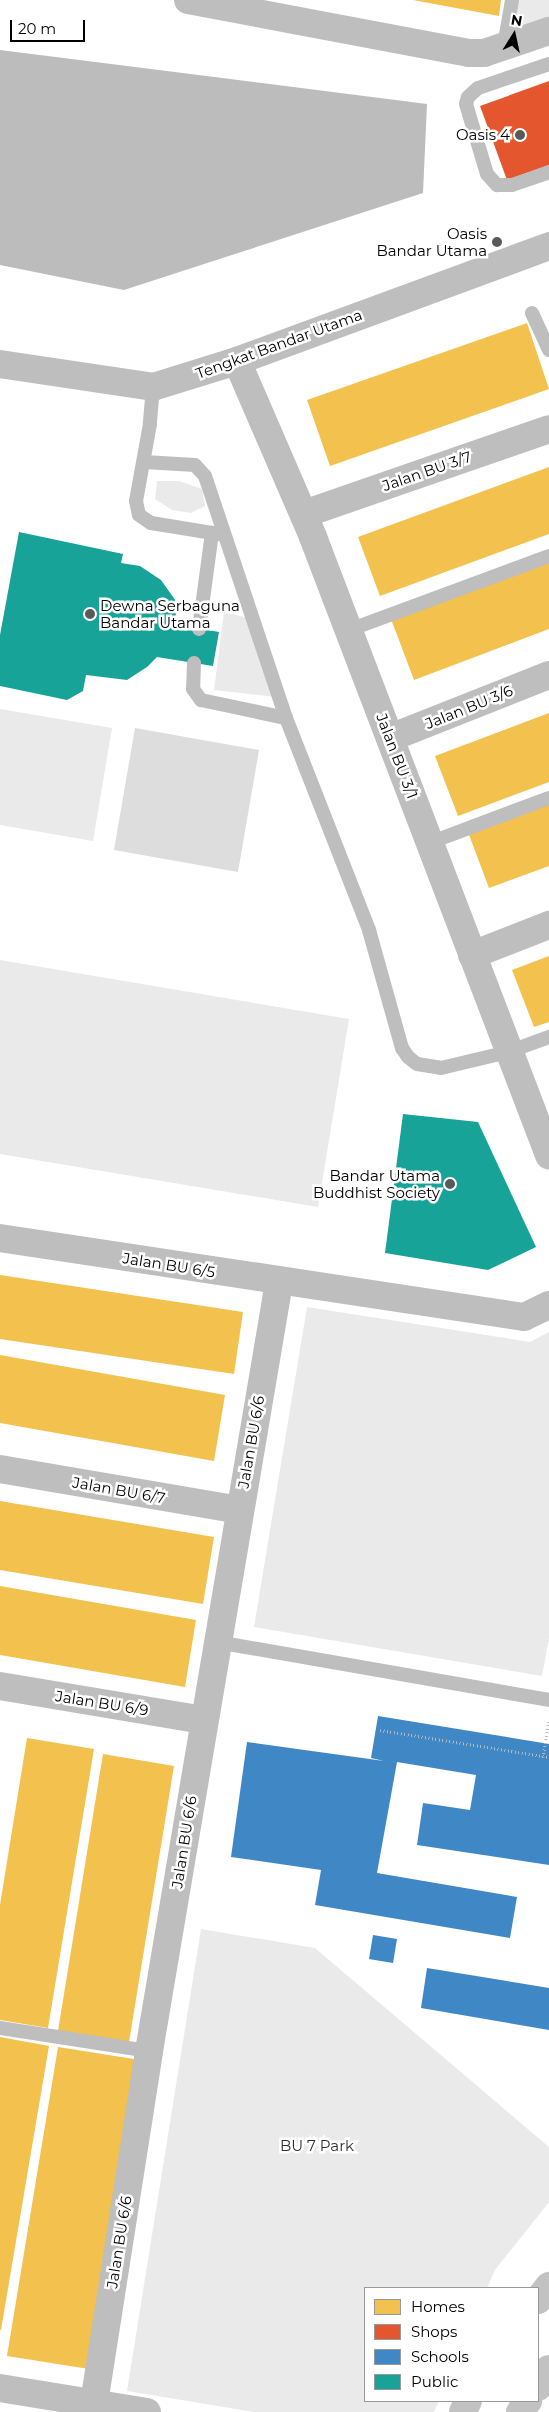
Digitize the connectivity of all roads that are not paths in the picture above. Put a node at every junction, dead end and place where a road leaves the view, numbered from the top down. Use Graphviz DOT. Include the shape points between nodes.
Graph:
graph roads {
  1 [pos="188,0"];
  2 [pos="512,0"];
  3 [pos="549,31"];
  4 [pos="504,46"];
  5 [pos="549,64"];
  6 [pos="549,172"];
  7 [pos="549,246"];
  8 [pos="532,313"];
  9 [pos="549,350"];
  10 [pos="238,360"];
  11 [pos="1,368"];
  12 [pos="153,387"];
  13 [pos="549,429"];
  14 [pos="144,462"];
  15 [pos="304,514"];
  16 [pos="218,534"];
  17 [pos="549,556"];
  18 [pos="199,628"];
  19 [pos="348,630"];
  20 [pos="194,663"];
  21 [pos="549,675"];
  22 [pos="286,718"];
  23 [pos="390,738"];
  24 [pos="549,798"];
  25 [pos="430,843"];
  26 [pos="549,925"];
  27 [pos="472,955"];
  28 [pos="549,1037"];
  29 [pos="508,1052"];
  30 [pos="548,1148"];
  31 [pos="0,1238"];
  32 [pos="279,1282"];
  33 [pos="549,1305"];
  34 [pos="0,1469"];
  35 [pos="239,1510"];
  36 [pos="217,1642"];
  37 [pos="0,1686"];
  38 [pos="549,1700"];
  39 [pos="204,1720"];
  40 [pos="0,2028"];
  41 [pos="149,2052"];
  42 [pos="549,2286"];
  43 [pos="539,2299"];
  44 [pos="549,2369"];
  45 [pos="539,2385"];
  46 [pos="0,2388"];
  47 [pos="529,2402"];
  48 [pos="94,2403"];
  49 [pos="148,2412"];
  50 [pos="520,2412"];
  1 -- 4 [label="street" via="469,53 484,53"];
  2 -- 4 [label="lane"];
  3 -- 4 [label="street"];
  5 -- 6 [label="lane" via="478,88 468,97 466,104 491,180 504,187"];
  7 -- 10 [label="street, Tengkat Bandar Utama"];
  8 -- 9 [label="lane"];
  10 -- 12 [label="street, Tengkat Bandar Utama"];
  10 -- 15 [label="street, Jalan BU 3/1"];
  11 -- 12 [label="street, Tengkat Bandar Utama"];
  12 -- 14 [label="lane"];
  13 -- 15 [label="street, Jalan BU 3/7"];
  14 -- 16 [label="lane" via="188,464 201,470"];
  14 -- 16 [label="lane" via="136,500 139,514 151,522"];
  15 -- 19 [label="street, Jalan BU 3/1"];
  16 -- 18 [label="lane"];
  16 -- 22 [label="lane"];
  17 -- 19 [label="lane"];
  19 -- 23 [label="street, Jalan BU 3/1"];
  20 -- 22 [label="lane" via="193,690 201,700"];
  21 -- 23 [label="street, Jalan BU 3/6"];
  22 -- 29 [label="lane" via="369,930 402,1048 417,1064 440,1068"];
  23 -- 25 [label="street, Jalan BU 3/1"];
  24 -- 25 [label="lane"];
  25 -- 27 [label="street, Jalan BU 3/1"];
  26 -- 27 [label="street"];
  27 -- 29 [label="street, Jalan BU 3/1"];
  28 -- 29 [label="lane"];
  29 -- 30 [label="street, Jalan BU 3/1"];
  31 -- 32 [label="street, Jalan BU 6/5"];
  32 -- 33 [label="street, Jalan BU 6/5" via="524,1317"];
  32 -- 35 [label="street, Jalan BU 6/6"];
  34 -- 35 [label="street, Jalan BU 6/7"];
  35 -- 36 [label="street, Jalan BU 6/6"];
  36 -- 38 [label="lane"];
  36 -- 39 [label="street, Jalan BU 6/6"];
  37 -- 39 [label="street, Jalan BU 6/9"];
  39 -- 41 [label="street, Jalan BU 6/6"];
  40 -- 41 [label="lane"];
  41 -- 48 [label="street, Jalan BU 6/6"];
  42 -- 43 [label="main road"];
  44 -- 45 [label="main road"];
  46 -- 48 [label="street"];
  47 -- 50 [label="main road"];
  48 -- 49 [label="street"];
}
